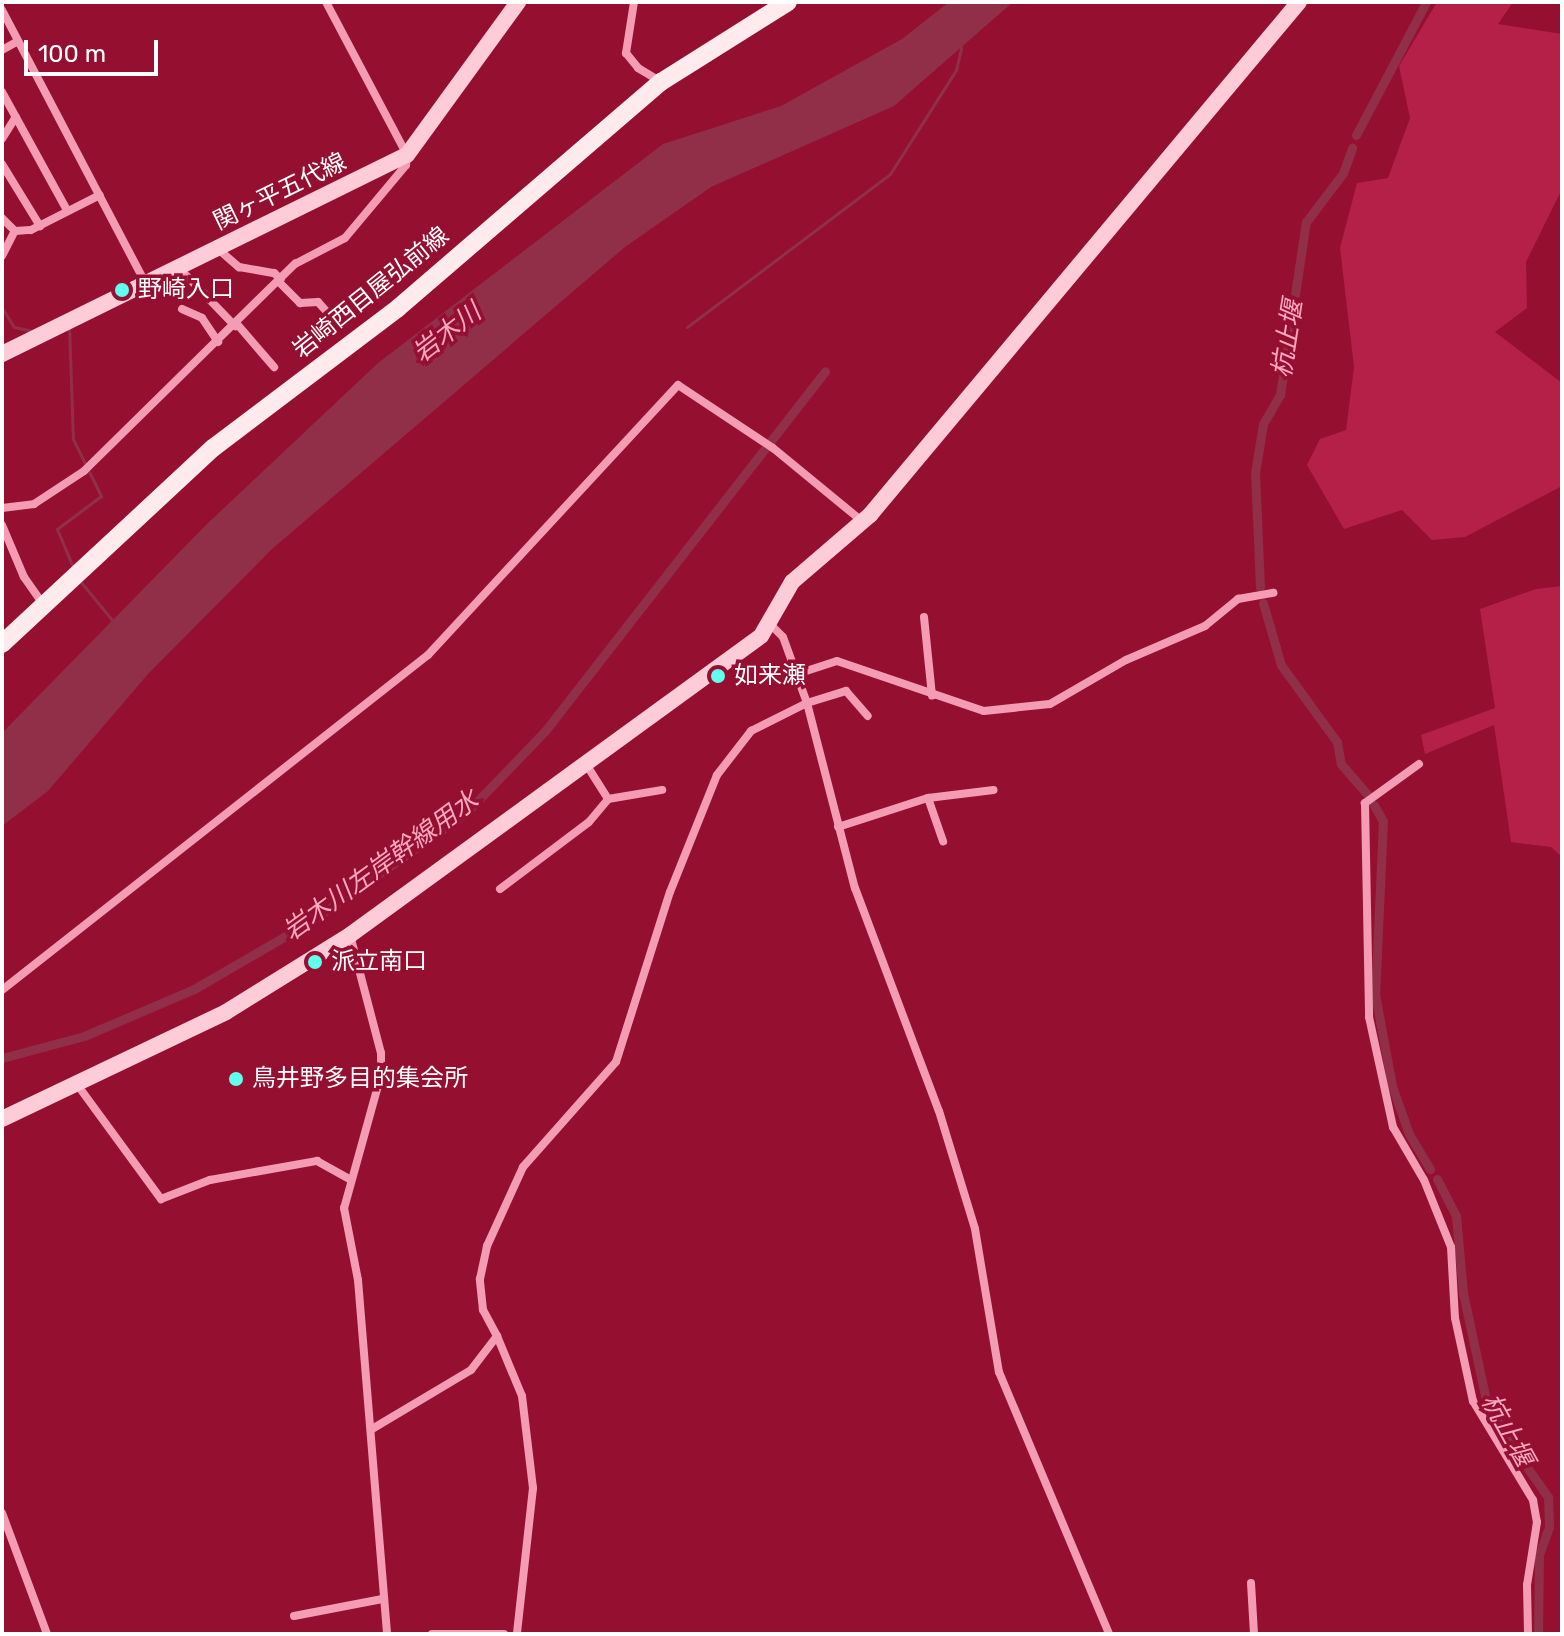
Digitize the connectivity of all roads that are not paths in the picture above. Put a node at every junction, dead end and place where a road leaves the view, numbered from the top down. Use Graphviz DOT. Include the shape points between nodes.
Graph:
graph roads {
  1 [pos="326,2"];
  2 [pos="518,2"];
  3 [pos="634,2"];
  4 [pos="788,2"];
  5 [pos="1299,2"];
  6 [pos="2,10"];
  7 [pos="18,41"];
  8 [pos="2,50"];
  9 [pos="661,82"];
  10 [pos="2,92"];
  11 [pos="16,117"];
  12 [pos="2,139"];
  13 [pos="407,155"];
  14 [pos="2,164"];
  15 [pos="100,195"];
  16 [pos="67,210"];
  17 [pos="2,218"];
  18 [pos="40,226"];
  19 [pos="15,231"];
  20 [pos="218,249"];
  21 [pos="2,256"];
  22 [pos="179,268"];
  23 [pos="280,281"];
  24 [pos="146,284"];
  25 [pos="182,309"];
  26 [pos="326,311"];
  27 [pos="236,325"];
  28 [pos="218,342"];
  29 [pos="2,354"];
  30 [pos="274,367"];
  31 [pos="2,508"];
  32 [pos="863,522"];
  33 [pos="2,525"];
  34 [pos="1273,593"];
  35 [pos="43,604"];
  36 [pos="924,617"];
  37 [pos="770,624"];
  38 [pos="2,644"];
  39 [pos="797,674"];
  40 [pos="932,696"];
  41 [pos="807,703"];
  42 [pos="868,716"];
  43 [pos="586,764"];
  44 [pos="1419,764"];
  45 [pos="662,790"];
  46 [pos="994,790"];
  47 [pos="928,798"];
  48 [pos="608,799"];
  49 [pos="838,827"];
  50 [pos="943,841"];
  51 [pos="500,889"];
  52 [pos="350,935"];
  53 [pos="2,990"];
  54 [pos="75,1083"];
  55 [pos="2,1119"];
  56 [pos="350,1179"];
  57 [pos="497,1336"];
  58 [pos="372,1429"];
  59 [pos="2,1513"];
  60 [pos="1251,1583"];
  61 [pos="382,1599"];
  62 [pos="294,1616"];
  63 [pos="47,1634"];
  64 [pos="387,1634"];
  65 [pos="432,1634"];
  66 [pos="504,1634"];
  67 [pos="517,1634"];
  68 [pos="1109,1634"];
  69 [pos="1254,1634"];
  70 [pos="1528,1634"];
  1 -- 13 [label="street"];
  2 -- 13 [label="street, 関ヶ平五代線"];
  3 -- 9 [label="street" via="626,53"];
  4 -- 9 [label="main road, 岩崎西目屋弘前線"];
  5 -- 32 [label="street"];
  6 -- 7 [label="street"];
  7 -- 8 [label="street"];
  7 -- 15 [label="street"];
  9 -- 35 [label="main road, 岩崎西目屋弘前線" via="398,308 213,448"];
  10 -- 11 [label="street"];
  11 -- 12 [label="street"];
  11 -- 16 [label="street"];
  13 -- 20 [label="street, 関ヶ平五代線"];
  13 -- 23 [label="street" via="406,165 345,238 295,264"];
  14 -- 18 [label="street"];
  15 -- 16 [label="street"];
  15 -- 24 [label="street"];
  16 -- 18 [label="street"];
  17 -- 19 [label="street"];
  18 -- 19 [label="street"];
  19 -- 21 [label="street"];
  20 -- 22 [label="street, 関ヶ平五代線"];
  20 -- 23 [label="street" via="239,267 274,273"];
  22 -- 24 [label="street, 関ヶ平五代線"];
  22 -- 27 [label="street"];
  23 -- 26 [label="street" via="300,303 318,302"];
  23 -- 27 [label="street"];
  24 -- 29 [label="street, 関ヶ平五代線"];
  25 -- 28 [label="street" via="202,318"];
  27 -- 28 [label="street"];
  27 -- 30 [label="street"];
  28 -- 31 [label="street" via="84,471 42,500"];
  32 -- 37 [label="street" via="802,570"];
  32 -- 53 [label="street" via="761,439 678,385 428,655"];
  33 -- 35 [label="street" via="19,567"];
  34 -- 40 [label="street" via="1238,599 1205,626 1126,660 1050,704 984,711"];
  35 -- 38 [label="main road, 岩崎西目屋弘前線"];
  36 -- 40 [label="street"];
  37 -- 39 [label="street" via="783,637"];
  37 -- 43 [label="street" via="743,651"];
  39 -- 40 [label="street" via="837,661"];
  39 -- 41 [label="street"];
  41 -- 42 [label="street" via="846,691"];
  41 -- 49 [label="street"];
  41 -- 57 [label="street" via="751,731 717,775 670,892 616,1062 523,1167 482,1263 483,1310"];
  43 -- 48 [label="street"];
  43 -- 52 [label="street"];
  44 -- 70 [label="street" via="1365,803 1369,1017 1393,1127 1424,1180 1451,1247 1455,1318 1473,1401 1533,1500 1537,1522 1527,1585"];
  45 -- 48 [label="street"];
  46 -- 47 [label="street"];
  47 -- 49 [label="street"];
  47 -- 50 [label="street"];
  48 -- 51 [label="street" via="589,822"];
  49 -- 68 [label="street" via="874,947 939,1111 975,1229 999,1372"];
  52 -- 54 [label="street" via="226,1012"];
  52 -- 56 [label="street" via="381,1053 381,1075"];
  54 -- 55 [label="street"];
  54 -- 56 [label="street" via="161,1199 210,1180 317,1161"];
  56 -- 58 [label="street" via="344,1208 358,1280"];
  57 -- 58 [label="street" via="471,1370"];
  57 -- 67 [label="street" via="522,1396 533,1488"];
  58 -- 61 [label="street"];
  59 -- 63 [label="street"];
  60 -- 69 [label="street"];
  61 -- 62 [label="street"];
  61 -- 64 [label="street"];
  65 -- 66 [label="street"];
}
